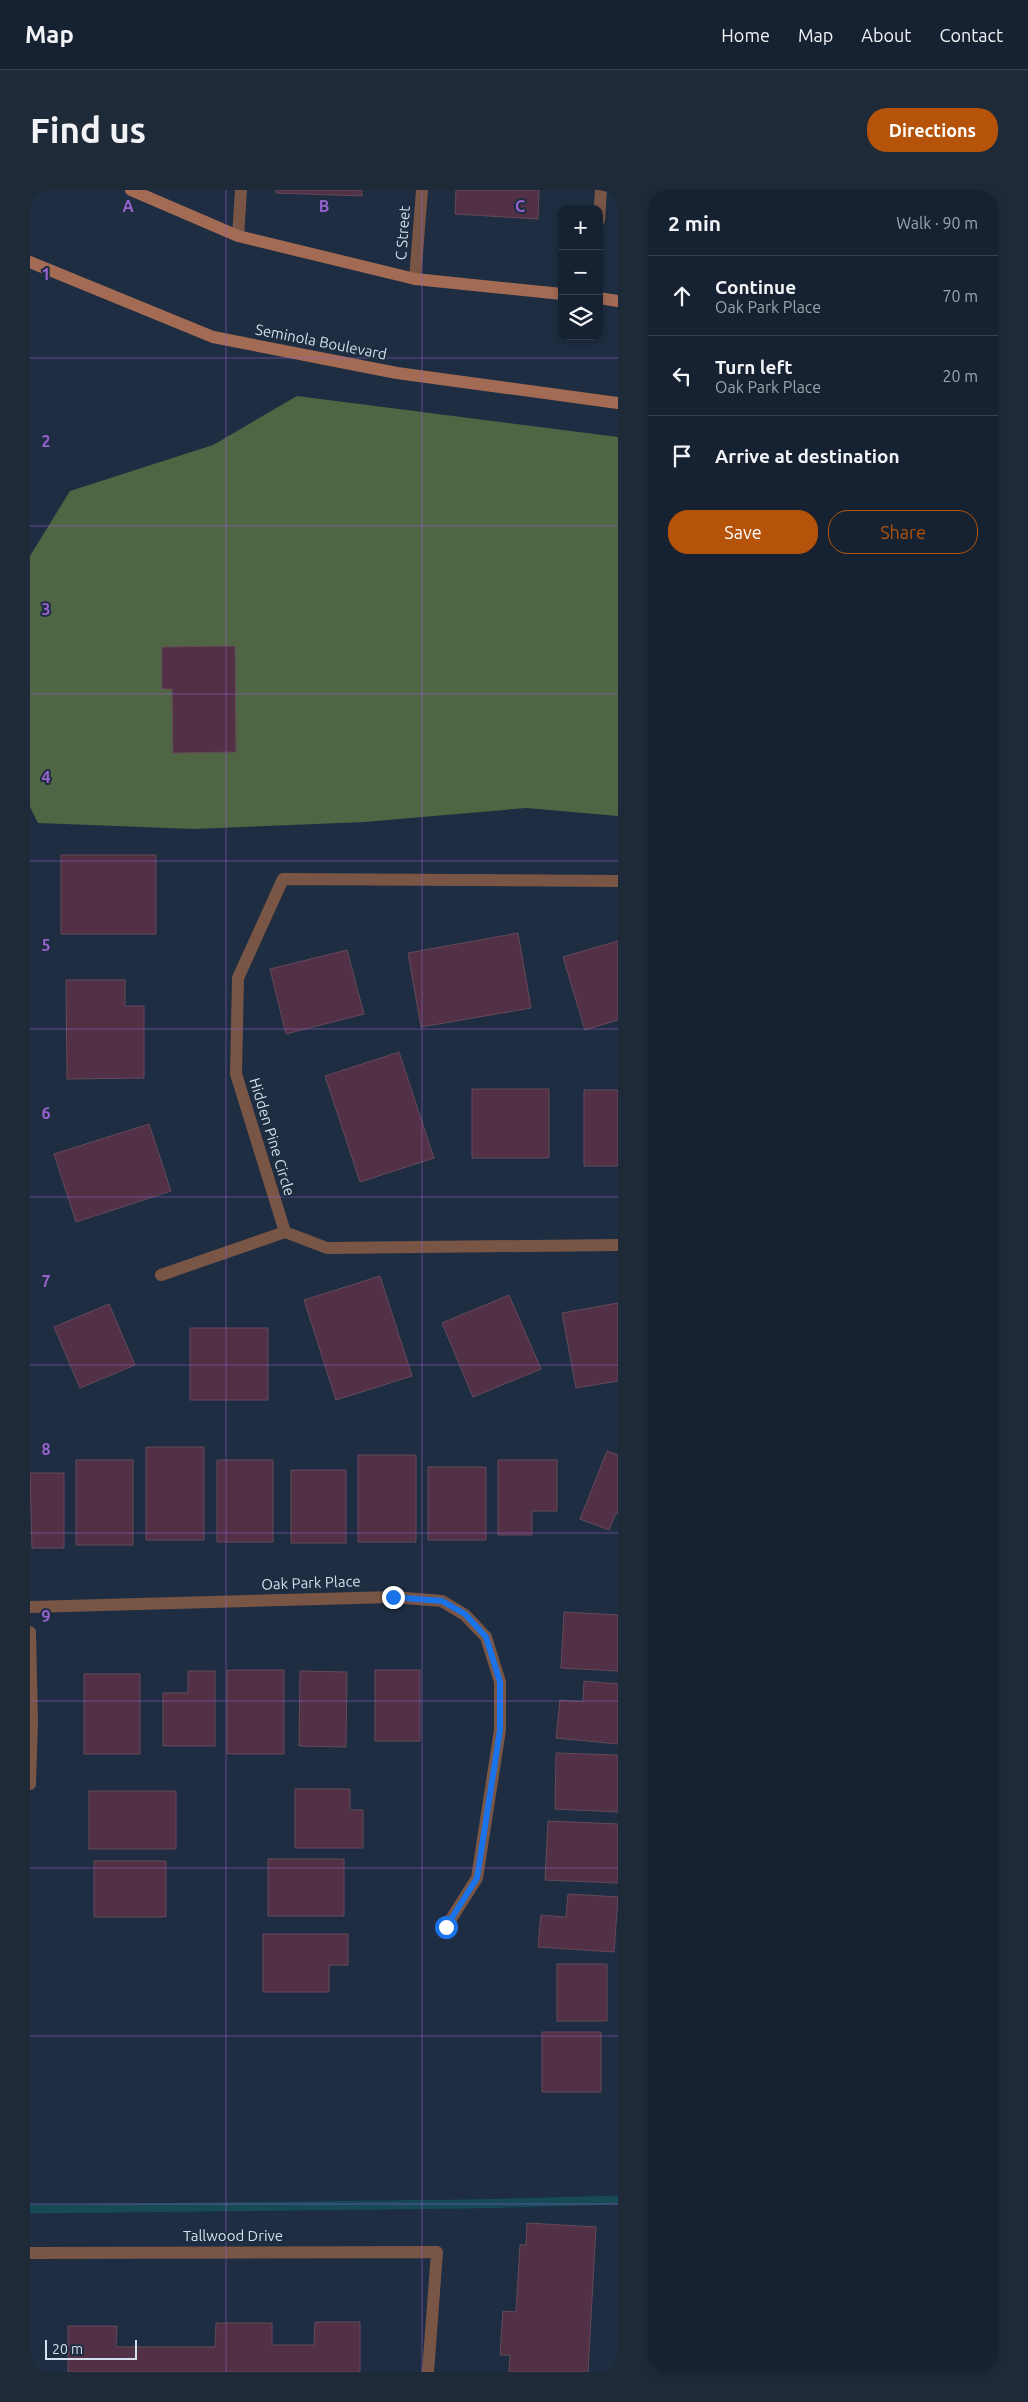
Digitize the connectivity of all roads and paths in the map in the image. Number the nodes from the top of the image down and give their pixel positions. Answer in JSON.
{"nodes":[{"id":1,"x":131,"y":190,"type":"edge"},
{"id":2,"x":241,"y":190,"type":"edge"},
{"id":3,"x":422,"y":190,"type":"edge"},
{"id":4,"x":601,"y":190,"type":"edge"},
{"id":5,"x":600,"y":205,"type":"edge"},
{"id":6,"x":238,"y":236,"type":"junction"},
{"id":7,"x":30,"y":262,"type":"edge"},
{"id":8,"x":415,"y":279,"type":"junction"},
{"id":9,"x":558,"y":294,"type":"edge"},
{"id":10,"x":603,"y":299,"type":"edge"},
{"id":11,"x":618,"y":301,"type":"edge"},
{"id":12,"x":618,"y":403,"type":"edge"},
{"id":13,"x":618,"y":882,"type":"edge"},
{"id":14,"x":285,"y":1232,"type":"junction"},
{"id":15,"x":618,"y":1245,"type":"edge"},
{"id":16,"x":161,"y":1275,"type":"dead end"},
{"id":17,"x":30,"y":1607,"type":"edge"},
{"id":18,"x":30,"y":1632,"type":"edge"},
{"id":19,"x":30,"y":1784,"type":"edge"},
{"id":20,"x":446,"y":1927,"type":"dead end"},
{"id":21,"x":30,"y":2253,"type":"edge"},
{"id":22,"x":428,"y":2372,"type":"edge"}],
"edges":[{"from":1,"to":6,"type":"main road"},
{"from":2,"to":6,"type":"street"},
{"from":3,"to":8,"type":"street","name":"C Street"},
{"from":4,"to":5,"type":"street"},
{"from":6,"to":8,"type":"main road"},
{"from":7,"to":12,"type":"main road","name":"Seminola Boulevard"},
{"from":8,"to":9,"type":"main road"},
{"from":10,"to":11,"type":"main road"},
{"from":13,"to":14,"type":"street","name":"Hidden Pine Circle"},
{"from":14,"to":15,"type":"street"},
{"from":14,"to":16,"type":"street"},
{"from":17,"to":20,"type":"street","name":"Oak Park Place"},
{"from":18,"to":19,"type":"street"},
{"from":21,"to":22,"type":"street","name":"Tallwood Drive"}]}
